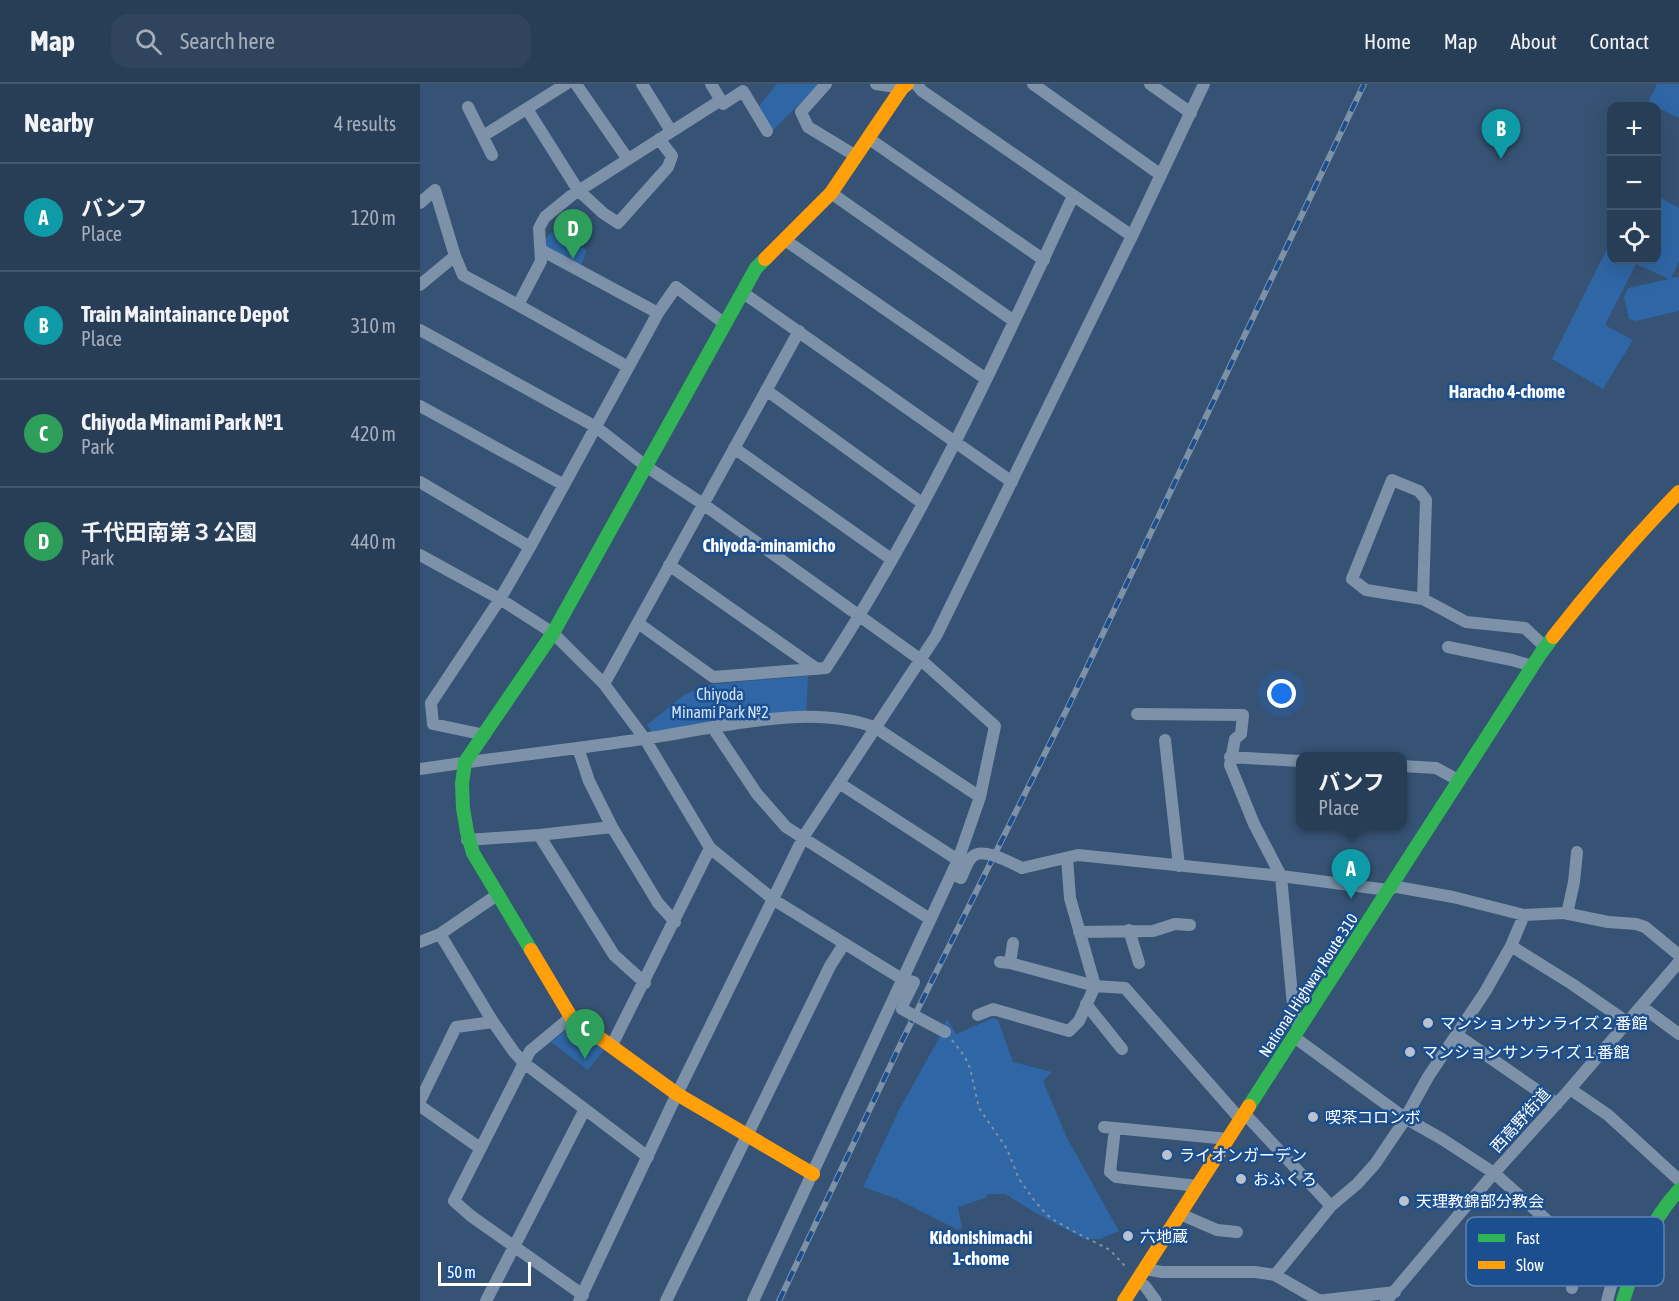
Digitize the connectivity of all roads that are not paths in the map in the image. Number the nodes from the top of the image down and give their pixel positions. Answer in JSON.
{"nodes":[{"id":1,"x":566,"y":84,"type":"edge"},
{"id":2,"x":576,"y":84,"type":"edge"},
{"id":3,"x":642,"y":84,"type":"edge"},
{"id":4,"x":711,"y":84,"type":"edge"},
{"id":5,"x":826,"y":84,"type":"edge"},
{"id":6,"x":876,"y":84,"type":"edge"},
{"id":7,"x":916,"y":84,"type":"edge"},
{"id":8,"x":1033,"y":84,"type":"edge"},
{"id":9,"x":1150,"y":84,"type":"edge"},
{"id":10,"x":1204,"y":84,"type":"edge"},
{"id":11,"x":904,"y":86,"type":"edge"},
{"id":12,"x":721,"y":100,"type":"junction"},
{"id":13,"x":468,"y":107,"type":"dead end"},
{"id":14,"x":527,"y":109,"type":"junction"},
{"id":15,"x":1191,"y":113,"type":"junction"},
{"id":16,"x":671,"y":131,"type":"junction"},
{"id":17,"x":767,"y":131,"type":"dead end"},
{"id":18,"x":483,"y":136,"type":"junction"},
{"id":19,"x":868,"y":138,"type":"junction"},
{"id":20,"x":659,"y":139,"type":"junction"},
{"id":21,"x":492,"y":155,"type":"dead end"},
{"id":22,"x":856,"y":156,"type":"junction"},
{"id":23,"x":627,"y":158,"type":"junction"},
{"id":24,"x":1161,"y":176,"type":"junction"},
{"id":25,"x":578,"y":190,"type":"junction"},
{"id":26,"x":831,"y":193,"type":"junction"},
{"id":27,"x":1073,"y":196,"type":"junction"},
{"id":28,"x":420,"y":203,"type":"edge"},
{"id":29,"x":1132,"y":236,"type":"junction"},
{"id":30,"x":785,"y":240,"type":"junction"},
{"id":31,"x":541,"y":250,"type":"junction"},
{"id":32,"x":455,"y":256,"type":"junction"},
{"id":33,"x":1044,"y":260,"type":"junction"},
{"id":34,"x":420,"y":285,"type":"edge"},
{"id":35,"x":742,"y":292,"type":"junction"},
{"id":36,"x":518,"y":305,"type":"junction"},
{"id":37,"x":658,"y":313,"type":"junction"},
{"id":38,"x":1014,"y":321,"type":"junction"},
{"id":39,"x":725,"y":324,"type":"junction"},
{"id":40,"x":420,"y":330,"type":"edge"},
{"id":41,"x":800,"y":331,"type":"junction"},
{"id":42,"x":628,"y":367,"type":"junction"},
{"id":43,"x":986,"y":379,"type":"junction"},
{"id":44,"x":766,"y":390,"type":"junction"},
{"id":45,"x":420,"y":406,"type":"edge"},
{"id":46,"x":596,"y":427,"type":"junction"},
{"id":47,"x":955,"y":442,"type":"junction"},
{"id":48,"x":734,"y":448,"type":"junction"},
{"id":49,"x":647,"y":467,"type":"junction"},
{"id":50,"x":420,"y":482,"type":"edge"},
{"id":51,"x":1012,"y":482,"type":"junction"},
{"id":52,"x":564,"y":485,"type":"junction"},
{"id":53,"x":1678,"y":495,"type":"edge"},
{"id":54,"x":922,"y":503,"type":"junction"},
{"id":55,"x":703,"y":504,"type":"junction"},
{"id":56,"x":530,"y":548,"type":"junction"},
{"id":57,"x":420,"y":555,"type":"edge"},
{"id":58,"x":891,"y":559,"type":"junction"},
{"id":59,"x":669,"y":565,"type":"junction"},
{"id":60,"x":500,"y":599,"type":"junction"},
{"id":61,"x":1423,"y":599,"type":"junction"},
{"id":62,"x":860,"y":617,"type":"junction"},
{"id":63,"x":638,"y":623,"type":"junction"},
{"id":64,"x":553,"y":633,"type":"junction"},
{"id":65,"x":1448,"y":646,"type":"dead end"},
{"id":66,"x":1545,"y":647,"type":"junction"},
{"id":67,"x":921,"y":660,"type":"junction"},
{"id":68,"x":1532,"y":666,"type":"junction"},
{"id":69,"x":817,"y":669,"type":"junction"},
{"id":70,"x":604,"y":684,"type":"junction"},
{"id":71,"x":1137,"y":714,"type":"dead end"},
{"id":72,"x":713,"y":728,"type":"junction"},
{"id":73,"x":876,"y":728,"type":"junction"},
{"id":74,"x":485,"y":735,"type":"junction"},
{"id":75,"x":645,"y":739,"type":"junction"},
{"id":76,"x":1165,"y":740,"type":"dead end"},
{"id":77,"x":578,"y":748,"type":"junction"},
{"id":78,"x":1230,"y":757,"type":"junction"},
{"id":79,"x":1296,"y":761,"type":"edge"},
{"id":80,"x":465,"y":762,"type":"junction"},
{"id":81,"x":1407,"y":766,"type":"edge"},
{"id":82,"x":420,"y":769,"type":"edge"},
{"id":83,"x":1458,"y":780,"type":"junction"},
{"id":84,"x":839,"y":783,"type":"junction"},
{"id":85,"x":980,"y":797,"type":"junction"},
{"id":86,"x":612,"y":827,"type":"junction"},
{"id":87,"x":539,"y":835,"type":"junction"},
{"id":88,"x":803,"y":838,"type":"junction"},
{"id":89,"x":467,"y":840,"type":"junction"},
{"id":90,"x":710,"y":848,"type":"junction"},
{"id":91,"x":1577,"y":852,"type":"dead end"},
{"id":92,"x":1066,"y":858,"type":"junction"},
{"id":93,"x":958,"y":860,"type":"junction"},
{"id":94,"x":1179,"y":866,"type":"junction"},
{"id":95,"x":952,"y":874,"type":"junction"},
{"id":96,"x":1281,"y":876,"type":"junction"},
{"id":97,"x":1389,"y":889,"type":"junction"},
{"id":98,"x":497,"y":895,"type":"junction"},
{"id":99,"x":774,"y":900,"type":"junction"},
{"id":100,"x":1567,"y":914,"type":"junction"},
{"id":101,"x":1524,"y":915,"type":"junction"},
{"id":102,"x":930,"y":919,"type":"junction"},
{"id":103,"x":675,"y":922,"type":"junction"},
{"id":104,"x":1190,"y":926,"type":"dead end"},
{"id":105,"x":1129,"y":930,"type":"junction"},
{"id":106,"x":1079,"y":932,"type":"junction"},
{"id":107,"x":440,"y":933,"type":"junction"},
{"id":108,"x":420,"y":942,"type":"edge"},
{"id":109,"x":1014,"y":943,"type":"dead end"},
{"id":110,"x":844,"y":944,"type":"junction"},
{"id":111,"x":1511,"y":946,"type":"junction"},
{"id":112,"x":1679,"y":955,"type":"edge"},
{"id":113,"x":1679,"y":962,"type":"edge"},
{"id":114,"x":1139,"y":963,"type":"dead end"},
{"id":115,"x":902,"y":979,"type":"junction"},
{"id":116,"x":645,"y":983,"type":"junction"},
{"id":117,"x":1095,"y":986,"type":"junction"},
{"id":118,"x":1086,"y":1004,"type":"junction"},
{"id":119,"x":1641,"y":1006,"type":"junction"},
{"id":120,"x":978,"y":1015,"type":"dead end"},
{"id":121,"x":571,"y":1017,"type":"junction"},
{"id":122,"x":493,"y":1022,"type":"junction"},
{"id":123,"x":1627,"y":1022,"type":"junction"},
{"id":124,"x":945,"y":1032,"type":"road end"},
{"id":125,"x":1297,"y":1033,"type":"junction"},
{"id":126,"x":1679,"y":1034,"type":"edge"},
{"id":127,"x":1457,"y":1035,"type":"junction"},
{"id":128,"x":612,"y":1046,"type":"junction"},
{"id":129,"x":1122,"y":1049,"type":"dead end"},
{"id":130,"x":524,"y":1063,"type":"junction"},
{"id":131,"x":1570,"y":1089,"type":"junction"},
{"id":132,"x":677,"y":1094,"type":"junction"},
{"id":133,"x":420,"y":1101,"type":"edge"},
{"id":134,"x":1557,"y":1104,"type":"junction"},
{"id":135,"x":420,"y":1106,"type":"edge"},
{"id":136,"x":585,"y":1109,"type":"junction"},
{"id":137,"x":1243,"y":1117,"type":"junction"},
{"id":138,"x":1405,"y":1118,"type":"junction"},
{"id":139,"x":1104,"y":1127,"type":"dead end"},
{"id":140,"x":746,"y":1135,"type":"junction"},
{"id":141,"x":1114,"y":1137,"type":"dead end"},
{"id":142,"x":1228,"y":1139,"type":"junction"},
{"id":143,"x":480,"y":1148,"type":"junction"},
{"id":144,"x":648,"y":1157,"type":"junction"},
{"id":145,"x":1494,"y":1173,"type":"junction"},
{"id":146,"x":813,"y":1174,"type":"junction"},
{"id":147,"x":1679,"y":1180,"type":"edge"},
{"id":148,"x":1198,"y":1186,"type":"junction"},
{"id":149,"x":1679,"y":1190,"type":"edge"},
{"id":150,"x":1331,"y":1206,"type":"junction"},
{"id":151,"x":1180,"y":1214,"type":"junction"},
{"id":152,"x":1543,"y":1217,"type":"edge"},
{"id":153,"x":1659,"y":1217,"type":"edge"},
{"id":154,"x":1237,"y":1232,"type":"dead end"},
{"id":155,"x":515,"y":1247,"type":"junction"},
{"id":156,"x":1141,"y":1275,"type":"junction"},
{"id":157,"x":1275,"y":1275,"type":"junction"},
{"id":158,"x":1611,"y":1286,"type":"edge"},
{"id":159,"x":1628,"y":1286,"type":"edge"},
{"id":160,"x":1390,"y":1296,"type":"edge"},
{"id":161,"x":581,"y":1298,"type":"edge"},
{"id":162,"x":486,"y":1301,"type":"edge"},
{"id":163,"x":666,"y":1301,"type":"edge"},
{"id":164,"x":753,"y":1301,"type":"edge"},
{"id":165,"x":1124,"y":1301,"type":"edge"},
{"id":166,"x":1156,"y":1301,"type":"edge"},
{"id":167,"x":1319,"y":1301,"type":"edge"},
{"id":168,"x":1607,"y":1301,"type":"edge"},
{"id":169,"x":1623,"y":1301,"type":"edge"}],
"edges":[{"from":1,"to":14,"type":"street"},
{"from":2,"to":23,"type":"street"},
{"from":3,"to":16,"type":"street"},
{"from":4,"to":12,"type":"street"},
{"from":5,"to":22,"type":"street"},
{"from":6,"to":11,"type":"street"},
{"from":7,"to":27,"type":"street"},
{"from":8,"to":24,"type":"street"},
{"from":9,"to":15,"type":"street"},
{"from":10,"to":15,"type":"street"},
{"from":11,"to":19,"type":"main road"},
{"from":12,"to":16,"type":"street"},
{"from":12,"to":17,"type":"street"},
{"from":13,"to":18,"type":"street"},
{"from":14,"to":18,"type":"street"},
{"from":14,"to":25,"type":"street"},
{"from":15,"to":24,"type":"street"},
{"from":16,"to":20,"type":"street"},
{"from":18,"to":21,"type":"street"},
{"from":19,"to":22,"type":"main road"},
{"from":19,"to":33,"type":"street"},
{"from":20,"to":23,"type":"street"},
{"from":20,"to":25,"type":"street"},
{"from":22,"to":26,"type":"main road"},
{"from":23,"to":25,"type":"street"},
{"from":24,"to":29,"type":"street"},
{"from":25,"to":31,"type":"street"},
{"from":26,"to":30,"type":"main road"},
{"from":26,"to":38,"type":"street"},
{"from":27,"to":29,"type":"street"},
{"from":27,"to":33,"type":"street"},
{"from":28,"to":32,"type":"street"},
{"from":29,"to":51,"type":"street"},
{"from":30,"to":35,"type":"main road"},
{"from":30,"to":43,"type":"street"},
{"from":31,"to":36,"type":"street"},
{"from":31,"to":37,"type":"street"},
{"from":32,"to":34,"type":"street"},
{"from":32,"to":36,"type":"street"},
{"from":33,"to":38,"type":"street"},
{"from":35,"to":39,"type":"main road"},
{"from":35,"to":41,"type":"street"},
{"from":36,"to":42,"type":"street"},
{"from":37,"to":39,"type":"street"},
{"from":37,"to":42,"type":"street"},
{"from":38,"to":43,"type":"street"},
{"from":39,"to":49,"type":"main road"},
{"from":40,"to":46,"type":"street"},
{"from":41,"to":44,"type":"street"},
{"from":41,"to":47,"type":"street"},
{"from":42,"to":46,"type":"street"},
{"from":43,"to":47,"type":"street"},
{"from":44,"to":48,"type":"street"},
{"from":44,"to":54,"type":"street"},
{"from":45,"to":52,"type":"street"},
{"from":46,"to":49,"type":"street"},
{"from":46,"to":52,"type":"street"},
{"from":47,"to":51,"type":"street"},
{"from":47,"to":54,"type":"street"},
{"from":48,"to":55,"type":"street"},
{"from":48,"to":58,"type":"street"},
{"from":49,"to":55,"type":"street"},
{"from":49,"to":64,"type":"main road"},
{"from":50,"to":56,"type":"street"},
{"from":51,"to":67,"type":"street"},
{"from":52,"to":56,"type":"street"},
{"from":53,"to":66,"type":"main road","name":"National Highway Route 310"},
{"from":54,"to":58,"type":"street"},
{"from":55,"to":59,"type":"street"},
{"from":55,"to":62,"type":"street"},
{"from":56,"to":60,"type":"street"},
{"from":57,"to":60,"type":"street"},
{"from":58,"to":62,"type":"street"},
{"from":59,"to":63,"type":"street"},
{"from":59,"to":69,"type":"street"},
{"from":60,"to":64,"type":"street"},
{"from":60,"to":74,"type":"street"},
{"from":61,"to":61,"type":"street"},
{"from":61,"to":66,"type":"street"},
{"from":62,"to":67,"type":"street"},
{"from":62,"to":69,"type":"street"},
{"from":63,"to":69,"type":"street"},
{"from":63,"to":70,"type":"street"},
{"from":64,"to":70,"type":"street"},
{"from":64,"to":74,"type":"main road"},
{"from":65,"to":68,"type":"street"},
{"from":66,"to":68,"type":"main road","name":"National Highway Route 310"},
{"from":67,"to":73,"type":"street"},
{"from":67,"to":85,"type":"street"},
{"from":68,"to":83,"type":"main road","name":"National Highway Route 310"},
{"from":70,"to":75,"type":"street"},
{"from":71,"to":78,"type":"street"},
{"from":72,"to":73,"type":"street"},
{"from":72,"to":75,"type":"street"},
{"from":72,"to":88,"type":"street"},
{"from":73,"to":84,"type":"street"},
{"from":73,"to":85,"type":"street"},
{"from":74,"to":80,"type":"main road"},
{"from":75,"to":77,"type":"street"},
{"from":75,"to":90,"type":"street"},
{"from":76,"to":94,"type":"street"},
{"from":77,"to":80,"type":"street"},
{"from":77,"to":86,"type":"street"},
{"from":78,"to":79,"type":"street"},
{"from":78,"to":96,"type":"street"},
{"from":80,"to":82,"type":"street"},
{"from":80,"to":89,"type":"main road"},
{"from":81,"to":83,"type":"street"},
{"from":83,"to":97,"type":"main road","name":"National Highway Route 310"},
{"from":84,"to":88,"type":"street"},
{"from":84,"to":93,"type":"street"},
{"from":85,"to":93,"type":"street"},
{"from":86,"to":87,"type":"street"},
{"from":86,"to":103,"type":"street"},
{"from":87,"to":89,"type":"street"},
{"from":87,"to":116,"type":"street"},
{"from":88,"to":99,"type":"street"},
{"from":88,"to":102,"type":"street"},
{"from":89,"to":98,"type":"main road"},
{"from":90,"to":99,"type":"street"},
{"from":90,"to":103,"type":"street"},
{"from":91,"to":100,"type":"street"},
{"from":92,"to":94,"type":"street"},
{"from":92,"to":95,"type":"street","bridge":true},
{"from":92,"to":106,"type":"street"},
{"from":93,"to":95,"type":"street"},
{"from":94,"to":96,"type":"street"},
{"from":95,"to":102,"type":"street"},
{"from":96,"to":97,"type":"street"},
{"from":96,"to":125,"type":"street"},
{"from":97,"to":101,"type":"street"},
{"from":97,"to":125,"type":"main road","name":"National Highway Route 310"},
{"from":98,"to":107,"type":"street"},
{"from":98,"to":121,"type":"main road"},
{"from":99,"to":110,"type":"street"},
{"from":99,"to":132,"type":"street"},
{"from":100,"to":101,"type":"street"},
{"from":100,"to":112,"type":"street"},
{"from":101,"to":111,"type":"street"},
{"from":102,"to":115,"type":"street"},
{"from":103,"to":116,"type":"street"},
{"from":104,"to":105,"type":"street"},
{"from":105,"to":106,"type":"street"},
{"from":105,"to":114,"type":"street"},
{"from":106,"to":117,"type":"street"},
{"from":107,"to":108,"type":"street"},
{"from":107,"to":122,"type":"street"},
{"from":109,"to":117,"type":"street"},
{"from":110,"to":115,"type":"street"},
{"from":110,"to":140,"type":"street"},
{"from":111,"to":123,"type":"street"},
{"from":111,"to":127,"type":"street"},
{"from":113,"to":119,"type":"street","name":"西高野街道"},
{"from":115,"to":124,"type":"street","bridge":true},
{"from":115,"to":146,"type":"street"},
{"from":116,"to":128,"type":"street"},
{"from":117,"to":118,"type":"street"},
{"from":117,"to":137,"type":"street"},
{"from":118,"to":120,"type":"street"},
{"from":118,"to":129,"type":"street"},
{"from":119,"to":123,"type":"street","name":"西高野街道"},
{"from":119,"to":126,"type":"street"},
{"from":121,"to":128,"type":"main road"},
{"from":121,"to":130,"type":"street"},
{"from":122,"to":130,"type":"street"},
{"from":122,"to":133,"type":"street"},
{"from":123,"to":131,"type":"street","name":"西高野街道"},
{"from":125,"to":137,"type":"main road","name":"National Highway Route 310"},
{"from":125,"to":138,"type":"street"},
{"from":127,"to":134,"type":"street"},
{"from":127,"to":138,"type":"street"},
{"from":128,"to":132,"type":"main road"},
{"from":130,"to":136,"type":"street"},
{"from":130,"to":143,"type":"street"},
{"from":131,"to":134,"type":"street","name":"西高野街道"},
{"from":131,"to":147,"type":"street"},
{"from":132,"to":140,"type":"main road"},
{"from":132,"to":144,"type":"street"},
{"from":134,"to":145,"type":"street","name":"西高野街道"},
{"from":135,"to":143,"type":"street"},
{"from":136,"to":144,"type":"street"},
{"from":136,"to":155,"type":"street"},
{"from":137,"to":142,"type":"main road","name":"National Highway Route 310"},
{"from":137,"to":150,"type":"street"},
{"from":138,"to":145,"type":"street"},
{"from":138,"to":150,"type":"street"},
{"from":139,"to":142,"type":"street"},
{"from":140,"to":146,"type":"main road"},
{"from":140,"to":163,"type":"street"},
{"from":141,"to":148,"type":"street"},
{"from":142,"to":148,"type":"main road","name":"National Highway Route 310"},
{"from":143,"to":155,"type":"street"},
{"from":144,"to":161,"type":"street"},
{"from":145,"to":152,"type":"street"},
{"from":145,"to":160,"type":"street","name":"西高野街道"},
{"from":146,"to":164,"type":"street"},
{"from":148,"to":151,"type":"main road","name":"National Highway Route 310"},
{"from":149,"to":153,"type":"main road"},
{"from":150,"to":157,"type":"street"},
{"from":151,"to":154,"type":"street"},
{"from":151,"to":156,"type":"main road","name":"National Highway Route 310"},
{"from":155,"to":161,"type":"street"},
{"from":155,"to":162,"type":"street"},
{"from":156,"to":157,"type":"street"},
{"from":156,"to":165,"type":"main road","name":"National Highway Route 310"},
{"from":156,"to":166,"type":"street"},
{"from":157,"to":167,"type":"street"},
{"from":158,"to":168,"type":"street"},
{"from":159,"to":169,"type":"main road"},
{"from":160,"to":167,"type":"street"}]}
